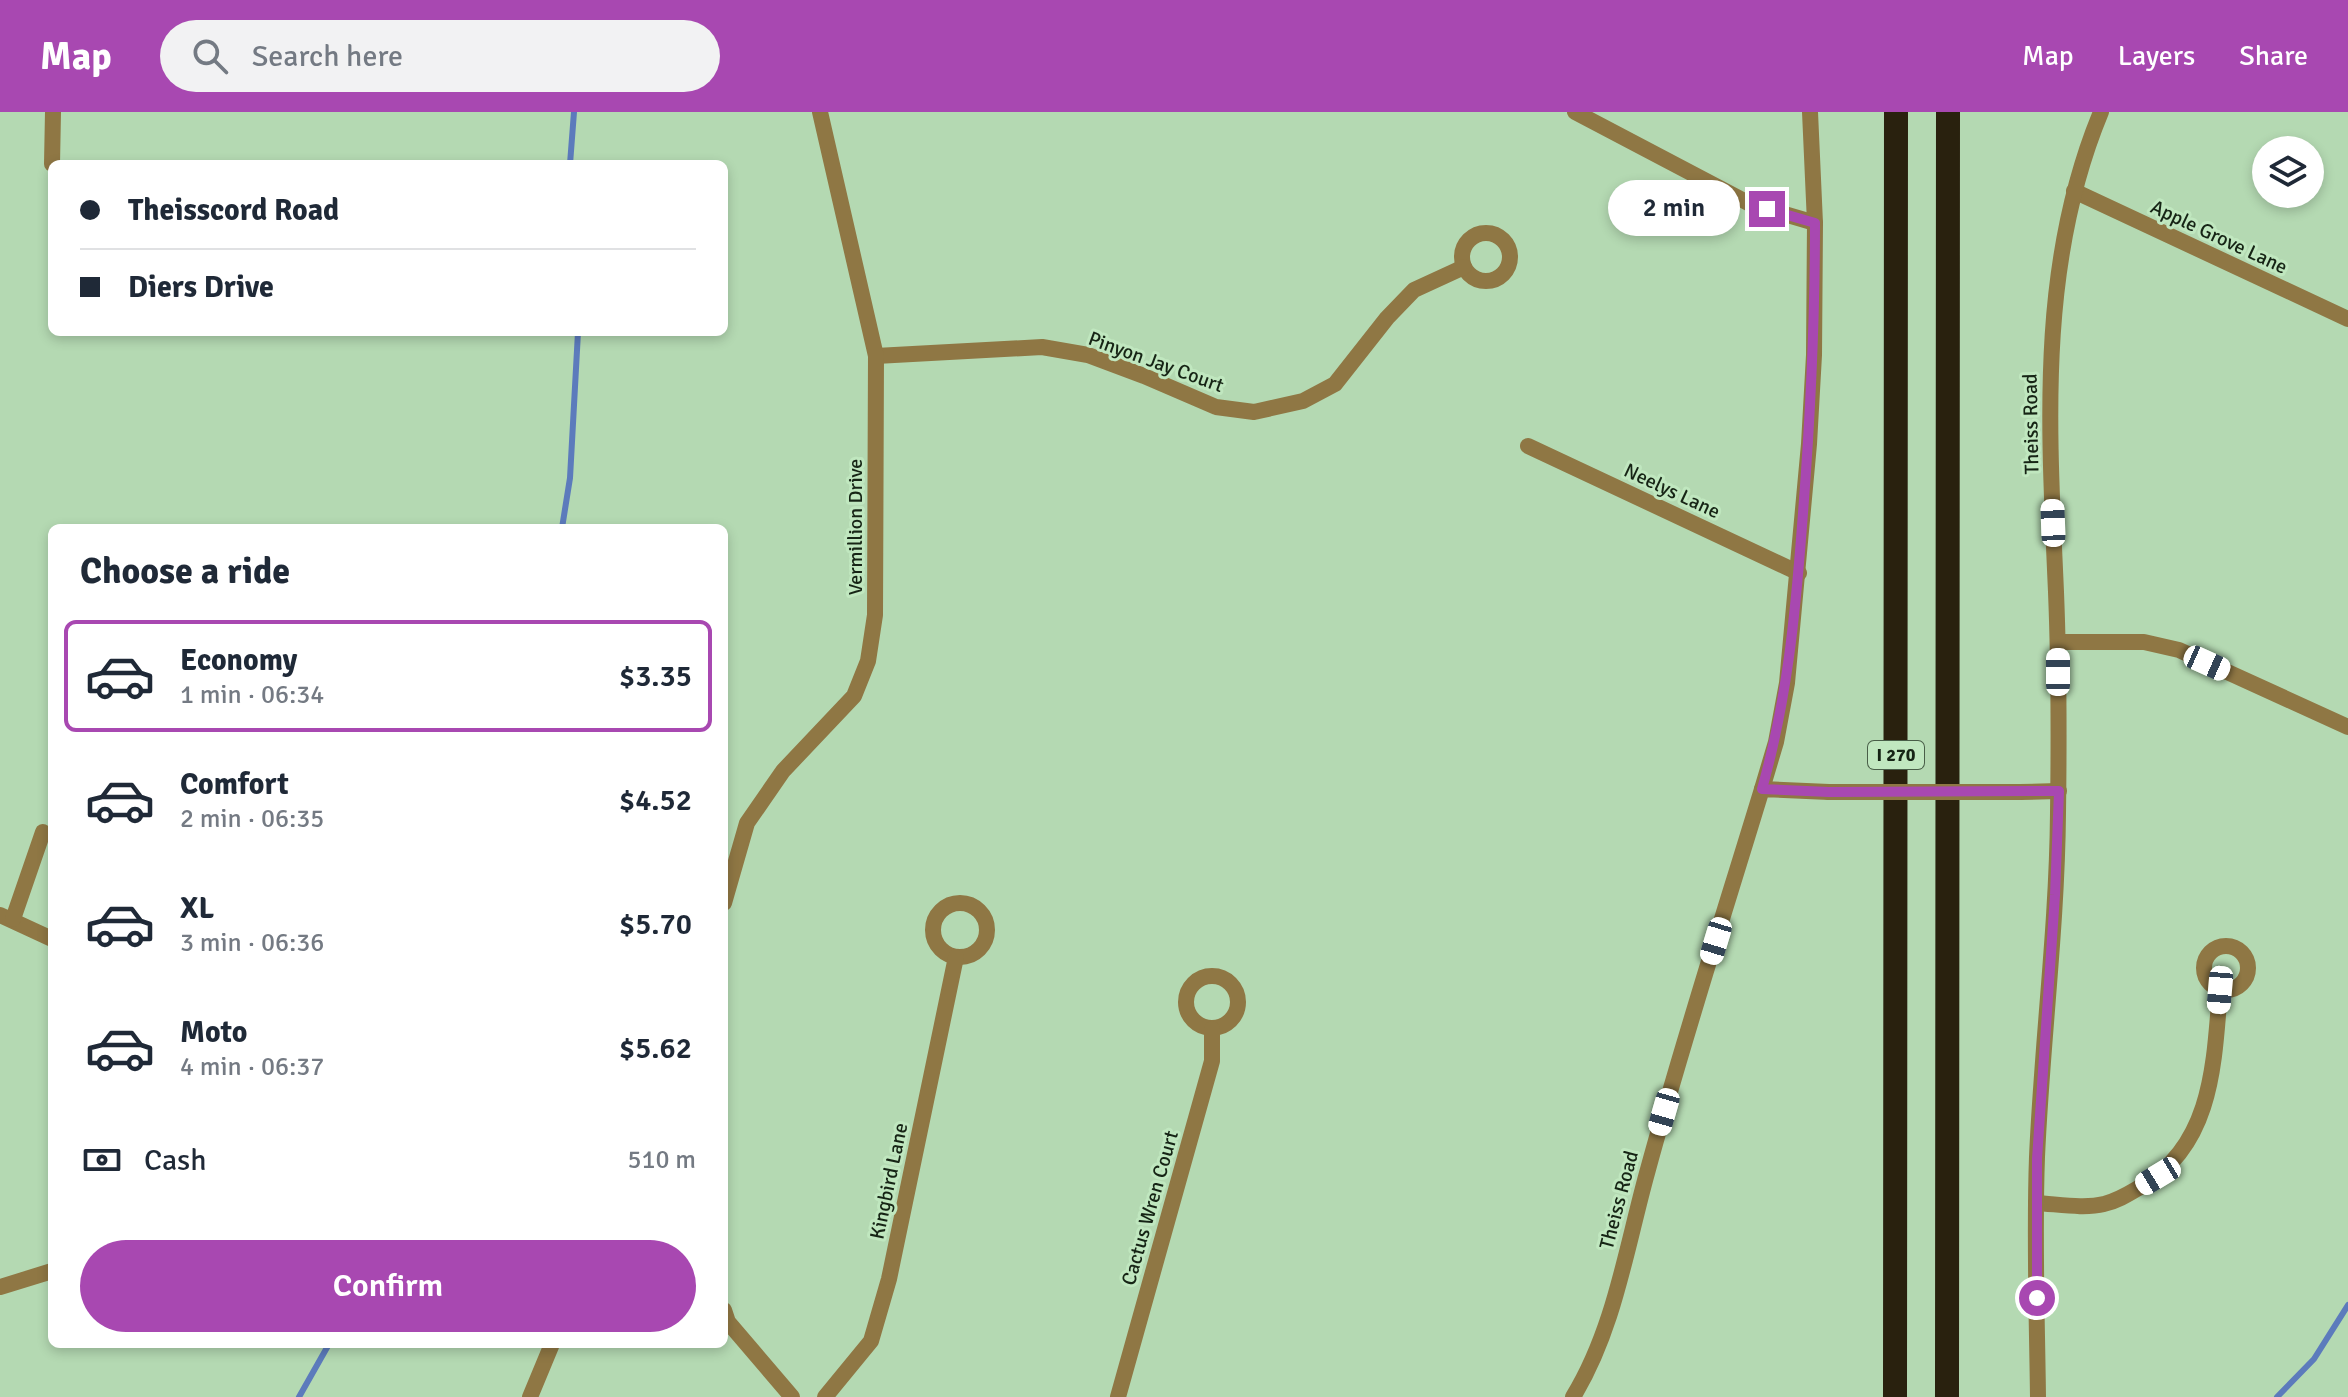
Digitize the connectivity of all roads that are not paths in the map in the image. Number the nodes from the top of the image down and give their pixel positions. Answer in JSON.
{"nodes":[{"id":1,"x":53,"y":112,"type":"edge"},
{"id":2,"x":820,"y":112,"type":"edge"},
{"id":3,"x":1575,"y":112,"type":"edge"},
{"id":4,"x":1810,"y":112,"type":"edge"},
{"id":5,"x":1896,"y":112,"type":"edge"},
{"id":6,"x":1948,"y":112,"type":"edge"},
{"id":7,"x":2101,"y":112,"type":"edge"},
{"id":8,"x":52,"y":160,"type":"edge"},
{"id":9,"x":2074,"y":191,"type":"junction"},
{"id":10,"x":1815,"y":223,"type":"junction"},
{"id":11,"x":1464,"y":267,"type":"dead end"},
{"id":12,"x":2348,"y":319,"type":"edge"},
{"id":13,"x":876,"y":356,"type":"junction"},
{"id":14,"x":1528,"y":446,"type":"dead end"},
{"id":15,"x":1799,"y":573,"type":"junction"},
{"id":16,"x":2058,"y":642,"type":"junction"},
{"id":17,"x":2348,"y":727,"type":"edge"},
{"id":18,"x":1762,"y":789,"type":"junction"},
{"id":19,"x":2059,"y":791,"type":"junction"},
{"id":20,"x":43,"y":832,"type":"dead end"},
{"id":21,"x":728,"y":889,"type":"edge"},
{"id":22,"x":7,"y":917,"type":"edge"},
{"id":23,"x":48,"y":937,"type":"edge"},
{"id":24,"x":956,"y":957,"type":"dead end"},
{"id":25,"x":2220,"y":990,"type":"dead end"},
{"id":26,"x":1212,"y":1029,"type":"dead end"},
{"id":27,"x":2036,"y":1203,"type":"junction"},
{"id":28,"x":48,"y":1272,"type":"edge"},
{"id":29,"x":0,"y":1287,"type":"edge"},
{"id":30,"x":728,"y":1322,"type":"edge"},
{"id":31,"x":550,"y":1348,"type":"edge"},
{"id":32,"x":530,"y":1397,"type":"edge"},
{"id":33,"x":792,"y":1397,"type":"edge"},
{"id":34,"x":825,"y":1397,"type":"edge"},
{"id":35,"x":1118,"y":1397,"type":"edge"},
{"id":36,"x":1573,"y":1397,"type":"edge"},
{"id":37,"x":1895,"y":1397,"type":"edge"},
{"id":38,"x":1947,"y":1397,"type":"edge"},
{"id":39,"x":2038,"y":1397,"type":"edge"}],
"edges":[{"from":1,"to":8,"type":"street"},
{"from":2,"to":13,"type":"street","name":"Vermillion Drive"},
{"from":3,"to":10,"type":"street"},
{"from":4,"to":10,"type":"street","name":"Theiss Road"},
{"from":5,"to":37,"type":"highway","number":"I 270"},
{"from":6,"to":38,"type":"highway","number":"I 270"},
{"from":7,"to":9,"type":"street","name":"Theiss Road"},
{"from":9,"to":12,"type":"street","name":"Apple Grove Lane"},
{"from":9,"to":16,"type":"street","name":"Theiss Road"},
{"from":10,"to":15,"type":"street","name":"Theiss Road"},
{"from":11,"to":13,"type":"street","name":"Pinyon Jay Court"},
{"from":13,"to":21,"type":"street","name":"Vermillion Drive"},
{"from":14,"to":15,"type":"street","name":"Neelys Lane"},
{"from":15,"to":18,"type":"street","name":"Theiss Road"},
{"from":16,"to":17,"type":"street"},
{"from":16,"to":19,"type":"street","name":"Theiss Road"},
{"from":18,"to":19,"type":"street","bridge":true},
{"from":18,"to":36,"type":"street","name":"Theiss Road"},
{"from":19,"to":27,"type":"street","name":"Theiss Road"},
{"from":20,"to":22,"type":"street"},
{"from":22,"to":23,"type":"street"},
{"from":24,"to":34,"type":"street","name":"Kingbird Lane"},
{"from":25,"to":27,"type":"street"},
{"from":26,"to":35,"type":"street","name":"Cactus Wren Court"},
{"from":27,"to":39,"type":"street","name":"Theiss Road"},
{"from":28,"to":29,"type":"street"},
{"from":30,"to":33,"type":"street"},
{"from":31,"to":32,"type":"street"}]}
